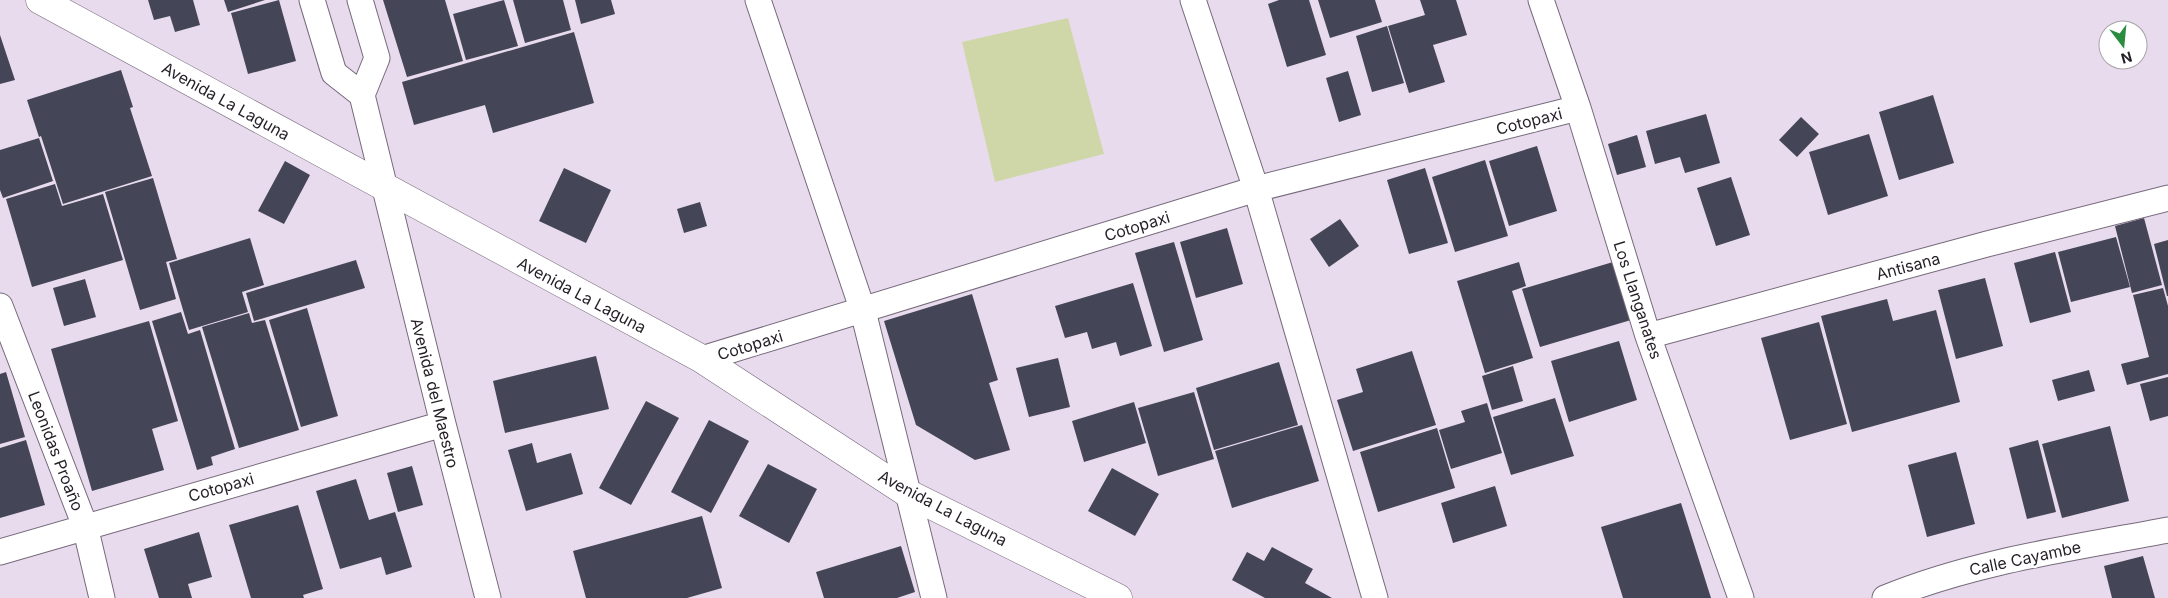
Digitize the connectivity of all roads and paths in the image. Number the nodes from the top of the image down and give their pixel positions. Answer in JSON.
{"nodes":[{"id":1,"x":40,"y":0,"type":"edge"},
{"id":2,"x":312,"y":0,"type":"edge"},
{"id":3,"x":360,"y":0,"type":"edge"},
{"id":4,"x":758,"y":0,"type":"edge"},
{"id":5,"x":1193,"y":0,"type":"edge"},
{"id":6,"x":1541,"y":0,"type":"edge"},
{"id":7,"x":362,"y":95,"type":"junction"},
{"id":8,"x":1578,"y":108,"type":"junction"},
{"id":9,"x":383,"y":187,"type":"junction"},
{"id":10,"x":1256,"y":189,"type":"junction"},
{"id":11,"x":2168,"y":198,"type":"edge"},
{"id":12,"x":0,"y":306,"type":"edge"},
{"id":13,"x":863,"y":311,"type":"junction"},
{"id":14,"x":1648,"y":336,"type":"junction"},
{"id":15,"x":702,"y":360,"type":"junction"},
{"id":16,"x":443,"y":424,"type":"junction"},
{"id":17,"x":909,"y":494,"type":"junction"},
{"id":18,"x":85,"y":526,"type":"junction"},
{"id":19,"x":2168,"y":530,"type":"edge"},
{"id":20,"x":0,"y":552,"type":"edge"},
{"id":21,"x":102,"y":598,"type":"edge"},
{"id":22,"x":488,"y":598,"type":"edge"},
{"id":23,"x":934,"y":598,"type":"edge"},
{"id":24,"x":1118,"y":598,"type":"edge"},
{"id":25,"x":1375,"y":598,"type":"edge"},
{"id":26,"x":1741,"y":598,"type":"edge"},
{"id":27,"x":1884,"y":598,"type":"edge"}],
"edges":[{"from":1,"to":9,"type":"street","name":"Avenida La Laguna"},
{"from":2,"to":7,"type":"street"},
{"from":3,"to":7,"type":"street"},
{"from":4,"to":13,"type":"street"},
{"from":5,"to":10,"type":"street"},
{"from":6,"to":8,"type":"street","name":"Los Llanganates"},
{"from":7,"to":9,"type":"street","name":"Avenida del Maestro"},
{"from":8,"to":10,"type":"street","name":"Cotopaxi"},
{"from":8,"to":14,"type":"street","name":"Los Llanganates"},
{"from":9,"to":15,"type":"street","name":"Avenida La Laguna"},
{"from":9,"to":16,"type":"street","name":"Avenida del Maestro"},
{"from":10,"to":13,"type":"street","name":"Cotopaxi"},
{"from":10,"to":25,"type":"street"},
{"from":11,"to":14,"type":"street","name":"Antisana"},
{"from":12,"to":18,"type":"street","name":"Leonidas Proaño"},
{"from":13,"to":15,"type":"street","name":"Cotopaxi"},
{"from":13,"to":17,"type":"street"},
{"from":14,"to":26,"type":"street","name":"Los Llanganates"},
{"from":15,"to":17,"type":"street","name":"Avenida La Laguna"},
{"from":16,"to":18,"type":"street","name":"Cotopaxi"},
{"from":16,"to":22,"type":"street","name":"Avenida del Maestro"},
{"from":17,"to":23,"type":"street"},
{"from":17,"to":24,"type":"street","name":"Avenida La Laguna"},
{"from":18,"to":20,"type":"street","name":"Cotopaxi"},
{"from":18,"to":21,"type":"street","name":"Leonidas Proaño"},
{"from":19,"to":27,"type":"street","name":"Calle Cayambe"}]}
